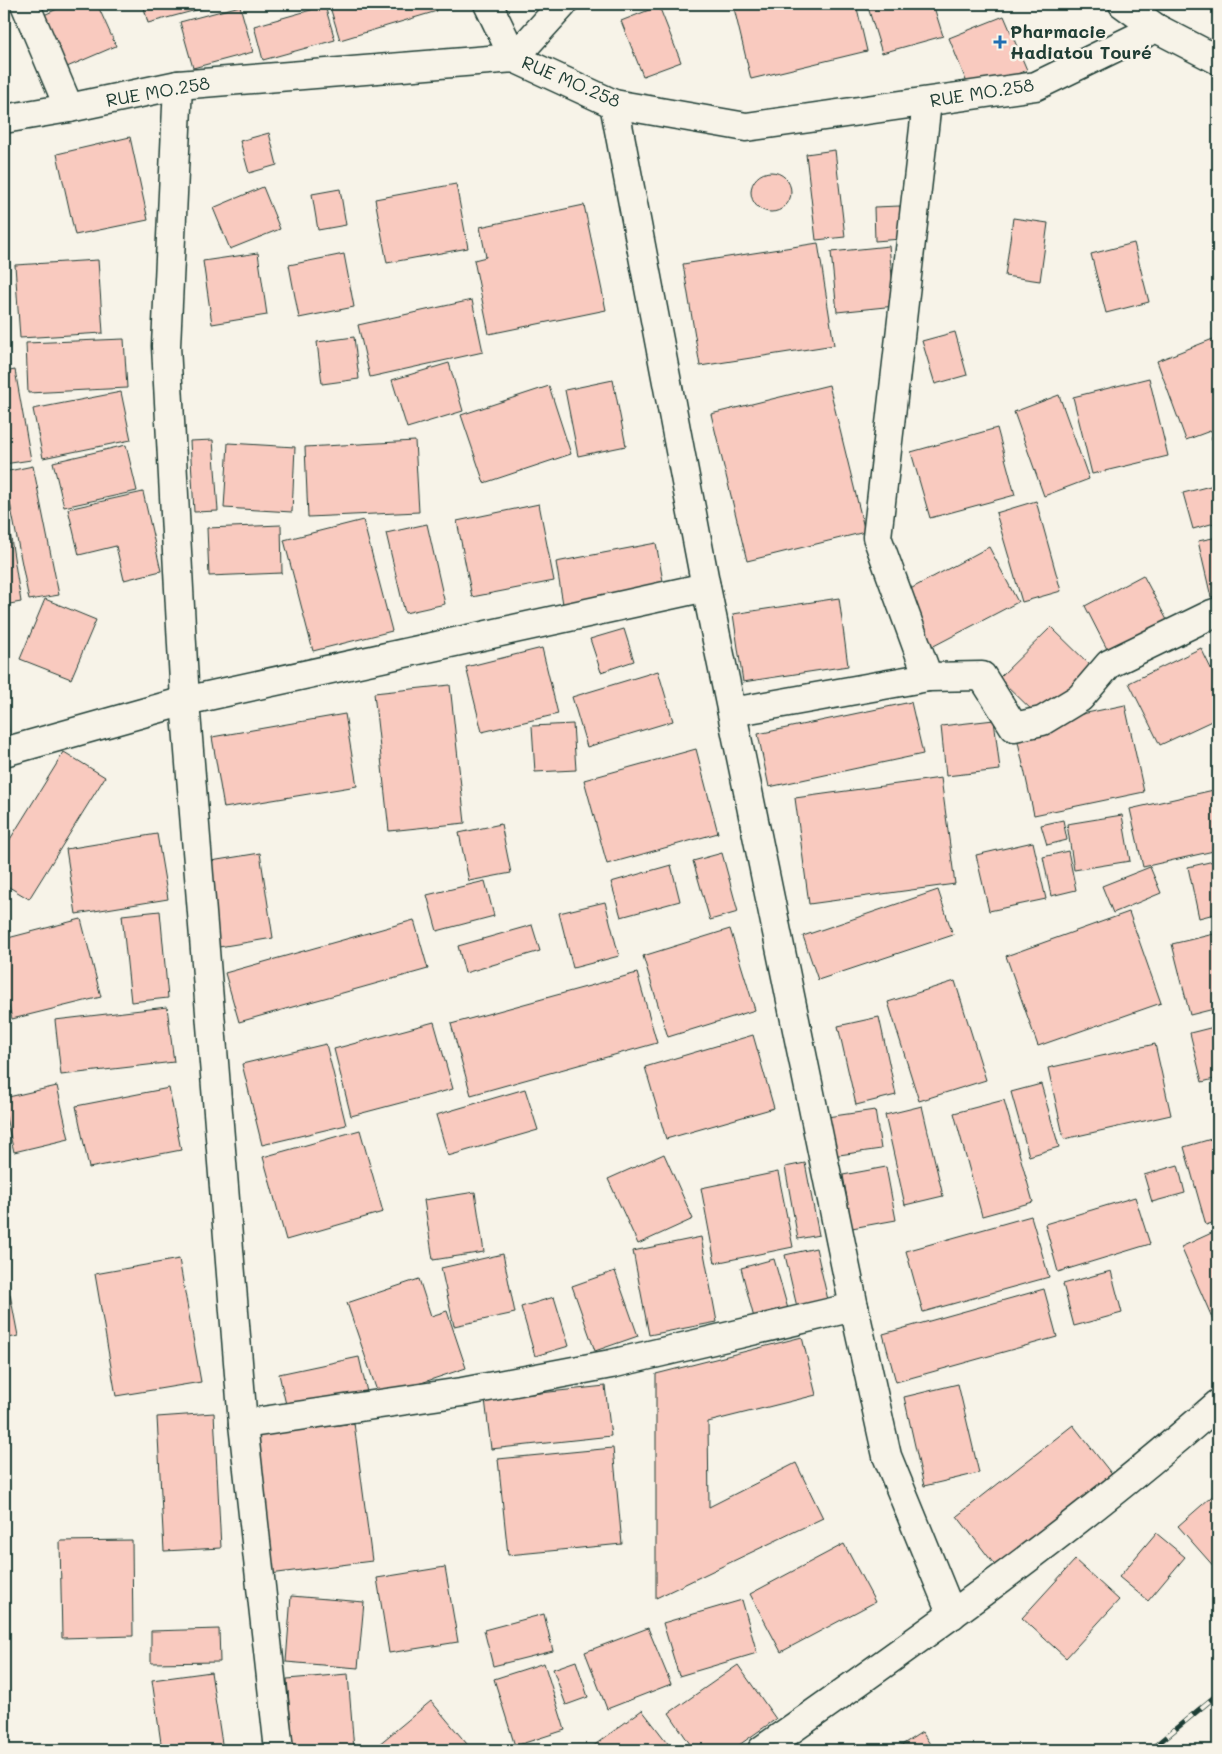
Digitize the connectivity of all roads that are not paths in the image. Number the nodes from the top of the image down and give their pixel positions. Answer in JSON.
{"nodes":[{"id":1,"x":25,"y":4,"type":"edge"},
{"id":2,"x":488,"y":4,"type":"edge"},
{"id":3,"x":563,"y":4,"type":"edge"},
{"id":4,"x":1123,"y":4,"type":"edge"},
{"id":5,"x":1156,"y":28,"type":"junction"},
{"id":6,"x":514,"y":58,"type":"junction"},
{"id":7,"x":1218,"y":60,"type":"edge"},
{"id":8,"x":178,"y":85,"type":"junction"},
{"id":9,"x":927,"y":102,"type":"junction"},
{"id":10,"x":614,"y":104,"type":"junction"},
{"id":11,"x":69,"y":108,"type":"junction"},
{"id":12,"x":4,"y":119,"type":"edge"},
{"id":13,"x":706,"y":587,"type":"junction"},
{"id":14,"x":1218,"y":612,"type":"edge"},
{"id":15,"x":928,"y":677,"type":"junction"},
{"id":16,"x":186,"y":700,"type":"junction"},
{"id":17,"x":732,"y":712,"type":"junction"},
{"id":18,"x":4,"y":752,"type":"edge"},
{"id":19,"x":854,"y":1307,"type":"junction"},
{"id":20,"x":1218,"y":1404,"type":"edge"},
{"id":21,"x":243,"y":1424,"type":"junction"},
{"id":22,"x":952,"y":1615,"type":"junction"},
{"id":23,"x":279,"y":1750,"type":"edge"},
{"id":24,"x":762,"y":1750,"type":"edge"}],
"edges":[{"from":1,"to":11,"type":"street"},
{"from":2,"to":6,"type":"street"},
{"from":3,"to":6,"type":"street"},
{"from":4,"to":5,"type":"street"},
{"from":5,"to":7,"type":"street"},
{"from":5,"to":9,"type":"street","name":"RUE MO.258"},
{"from":6,"to":8,"type":"street","name":"RUE MO.258"},
{"from":6,"to":10,"type":"street","name":"RUE MO.258"},
{"from":8,"to":11,"type":"street","name":"RUE MO.258"},
{"from":8,"to":16,"type":"street"},
{"from":9,"to":10,"type":"street","name":"RUE MO.258"},
{"from":9,"to":15,"type":"street"},
{"from":10,"to":13,"type":"street"},
{"from":11,"to":12,"type":"street","name":"RUE MO.258"},
{"from":13,"to":16,"type":"street"},
{"from":13,"to":17,"type":"street"},
{"from":14,"to":15,"type":"street"},
{"from":15,"to":17,"type":"street"},
{"from":16,"to":18,"type":"street"},
{"from":16,"to":21,"type":"street"},
{"from":17,"to":19,"type":"street"},
{"from":19,"to":21,"type":"street"},
{"from":19,"to":22,"type":"street"},
{"from":20,"to":22,"type":"street"},
{"from":21,"to":23,"type":"street"},
{"from":22,"to":24,"type":"street"}]}
